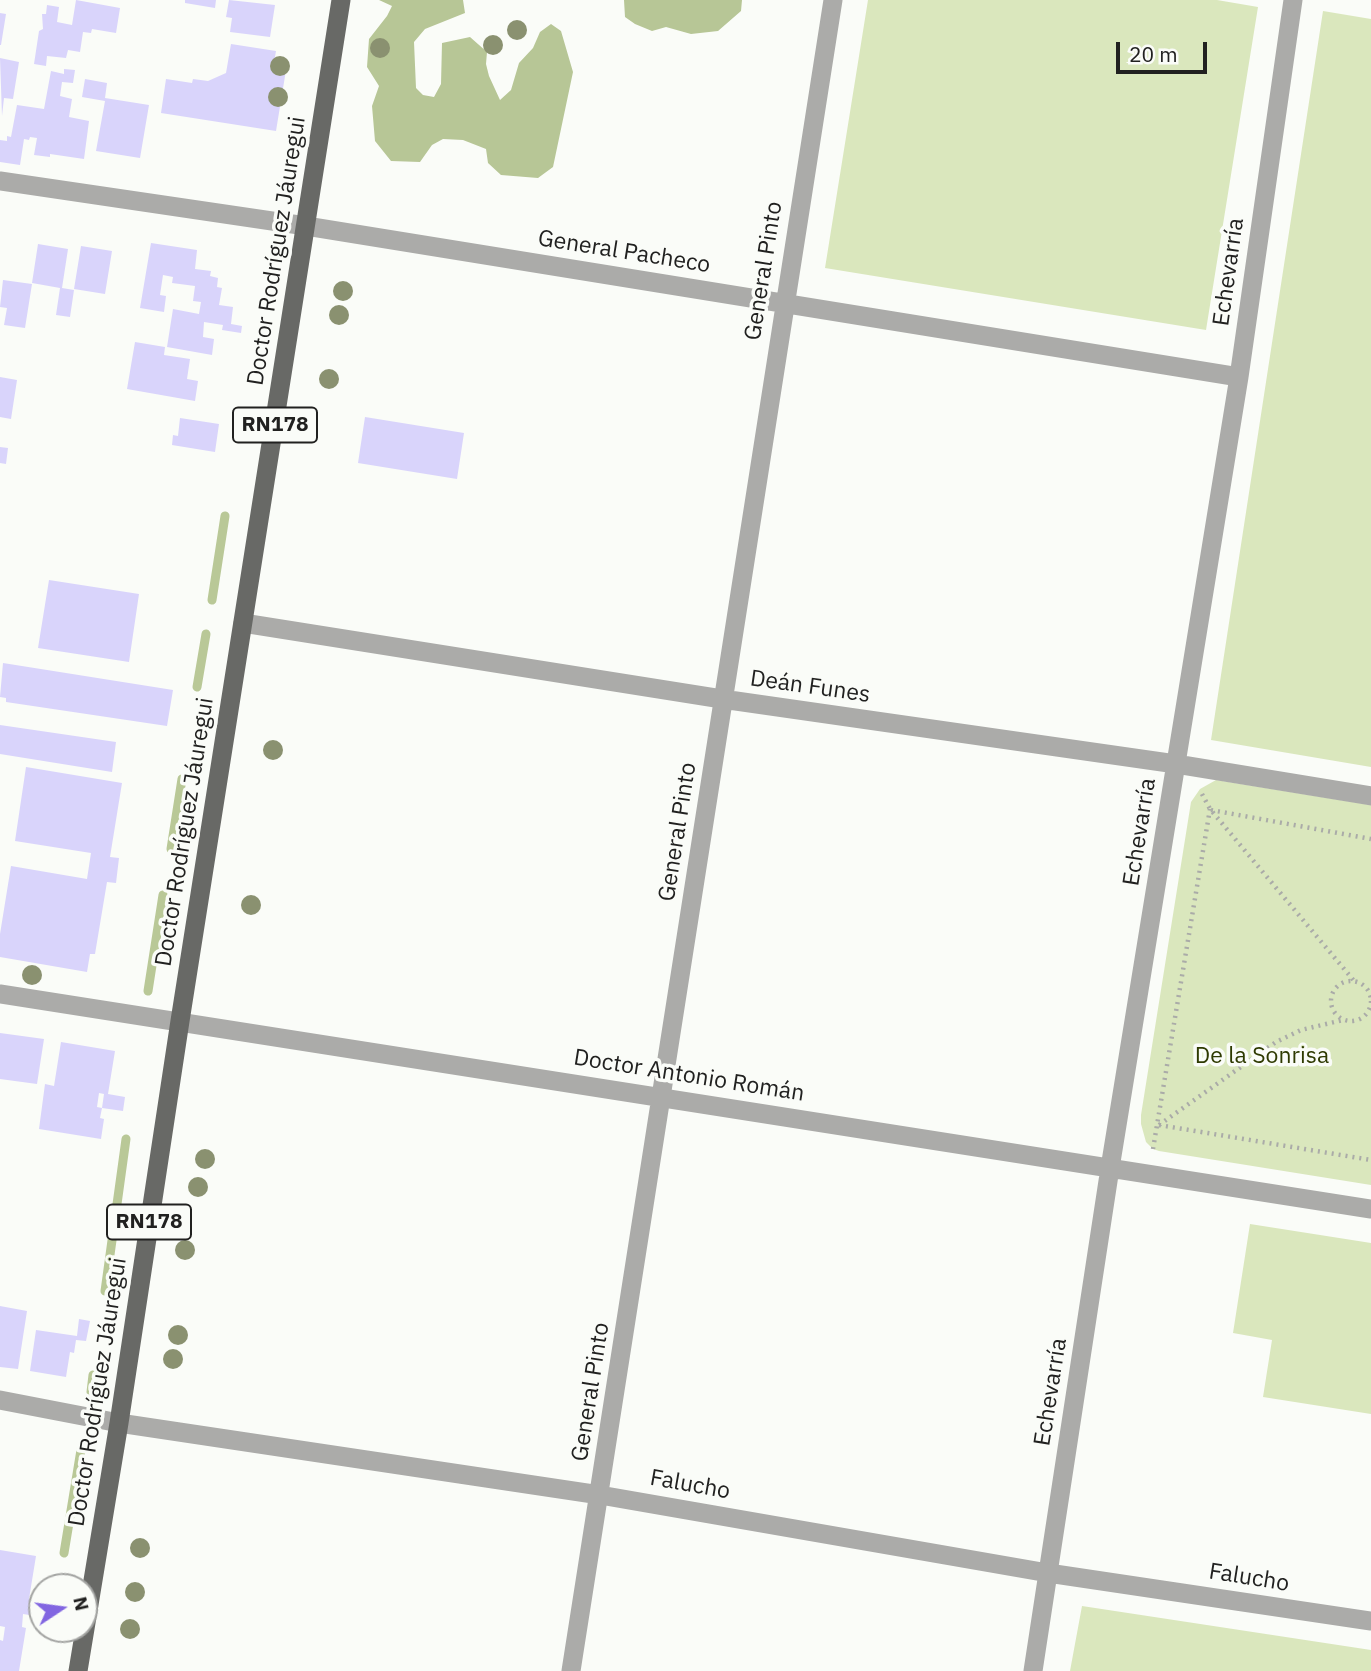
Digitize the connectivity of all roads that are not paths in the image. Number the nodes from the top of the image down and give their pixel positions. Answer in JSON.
{"nodes":[{"id":1,"x":341,"y":0,"type":"edge"},
{"id":2,"x":833,"y":0,"type":"edge"},
{"id":3,"x":1293,"y":0,"type":"edge"},
{"id":4,"x":0,"y":181,"type":"edge"},
{"id":5,"x":306,"y":226,"type":"junction"},
{"id":6,"x":784,"y":303,"type":"junction"},
{"id":7,"x":1239,"y":377,"type":"junction"},
{"id":8,"x":243,"y":623,"type":"junction"},
{"id":9,"x":722,"y":699,"type":"junction"},
{"id":10,"x":1176,"y":764,"type":"junction"},
{"id":11,"x":1371,"y":796,"type":"edge"},
{"id":12,"x":0,"y":994,"type":"edge"},
{"id":13,"x":180,"y":1020,"type":"junction"},
{"id":14,"x":662,"y":1097,"type":"junction"},
{"id":15,"x":1110,"y":1168,"type":"junction"},
{"id":16,"x":1371,"y":1209,"type":"edge"},
{"id":17,"x":0,"y":1400,"type":"edge"},
{"id":18,"x":119,"y":1423,"type":"junction"},
{"id":19,"x":600,"y":1495,"type":"junction"},
{"id":20,"x":1048,"y":1573,"type":"junction"},
{"id":21,"x":1371,"y":1621,"type":"edge"},
{"id":22,"x":78,"y":1671,"type":"edge"},
{"id":23,"x":571,"y":1671,"type":"edge"},
{"id":24,"x":1033,"y":1671,"type":"edge"}],
"edges":[{"from":1,"to":5,"type":"main road","name":"Doctor Rodríguez Jáuregui","number":"RN178"},
{"from":2,"to":6,"type":"street","name":"General Pinto"},
{"from":3,"to":7,"type":"street","name":"Echevarría"},
{"from":4,"to":5,"type":"street","name":"General Pacheco"},
{"from":5,"to":6,"type":"street","name":"General Pacheco"},
{"from":5,"to":8,"type":"main road","name":"Doctor Rodríguez Jáuregui","number":"RN178"},
{"from":6,"to":7,"type":"street","name":"General Pacheco"},
{"from":6,"to":9,"type":"street","name":"General Pinto"},
{"from":7,"to":10,"type":"street","name":"Echevarría"},
{"from":8,"to":9,"type":"street","name":"Deán Funes"},
{"from":8,"to":13,"type":"main road","name":"Doctor Rodríguez Jáuregui","number":"RN178"},
{"from":9,"to":10,"type":"street","name":"Deán Funes"},
{"from":9,"to":14,"type":"street","name":"General Pinto"},
{"from":10,"to":11,"type":"street","name":"Deán Funes"},
{"from":10,"to":15,"type":"street","name":"Echevarría"},
{"from":12,"to":13,"type":"street","name":"Doctor Antonio Román"},
{"from":13,"to":14,"type":"street","name":"Doctor Antonio Román"},
{"from":13,"to":18,"type":"main road","name":"Doctor Rodríguez Jáuregui","number":"RN178"},
{"from":14,"to":15,"type":"street","name":"Doctor Antonio Román"},
{"from":14,"to":19,"type":"street","name":"General Pinto"},
{"from":15,"to":16,"type":"street","name":"Doctor Antonio Román"},
{"from":15,"to":20,"type":"street","name":"Echevarría"},
{"from":17,"to":18,"type":"street","name":"Falucho"},
{"from":18,"to":19,"type":"street","name":"Falucho"},
{"from":18,"to":22,"type":"main road","name":"Doctor Rodríguez Jáuregui","number":"RN178"},
{"from":19,"to":20,"type":"street","name":"Falucho"},
{"from":19,"to":23,"type":"street","name":"General Pinto"},
{"from":20,"to":21,"type":"street","name":"Falucho"},
{"from":20,"to":24,"type":"street","name":"Echevarría"}]}
